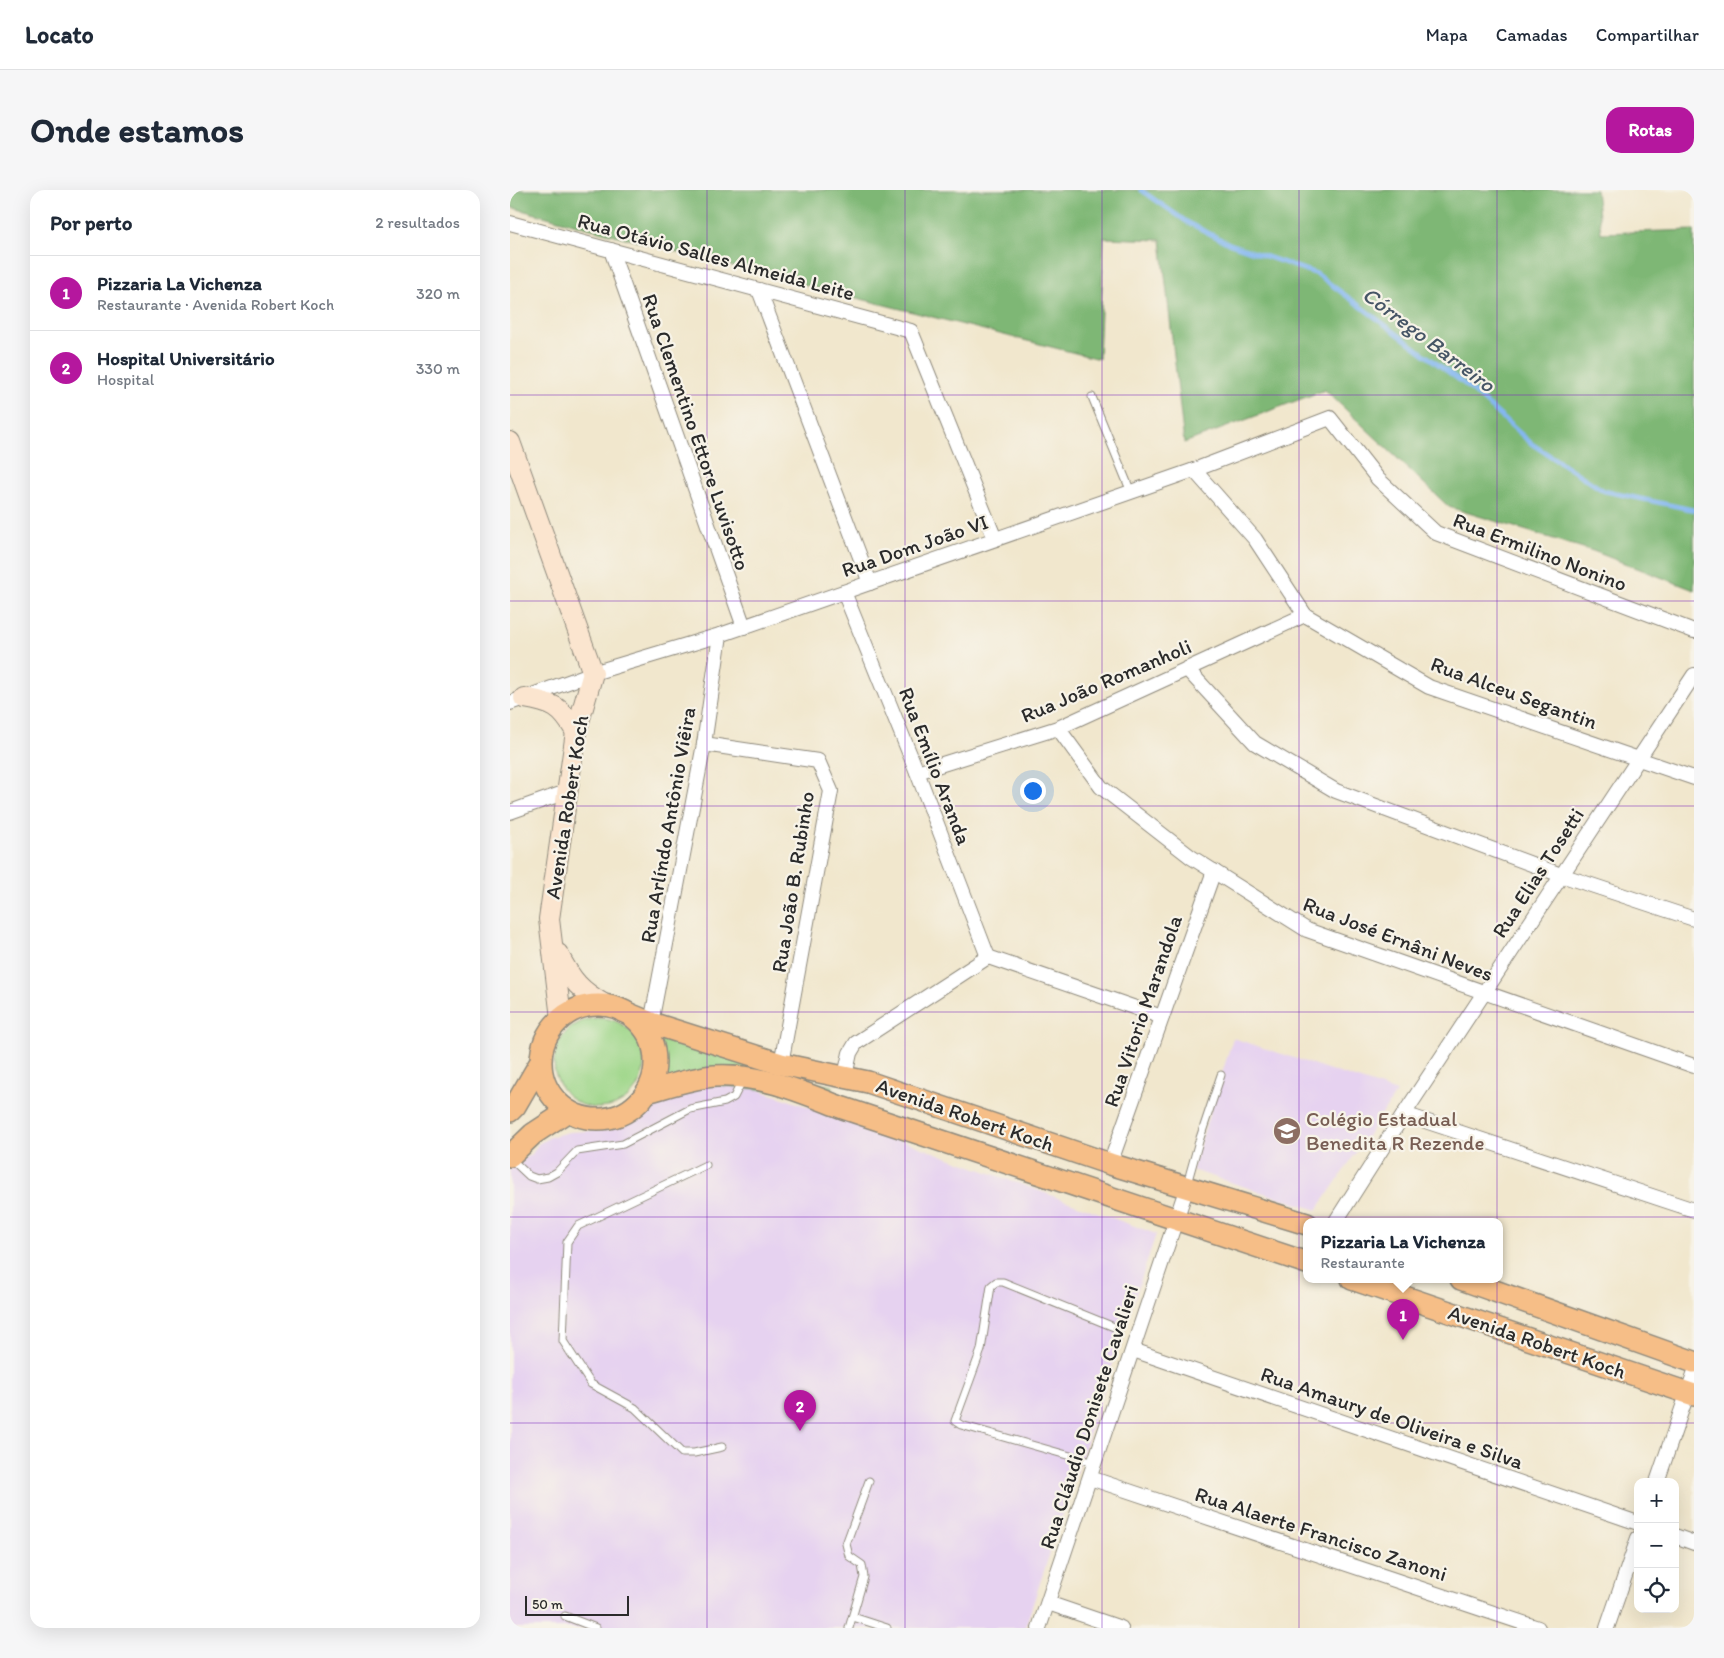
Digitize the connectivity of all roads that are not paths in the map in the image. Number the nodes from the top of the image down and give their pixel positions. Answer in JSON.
{"nodes":[{"id":1,"x":510,"y":223,"type":"edge"},
{"id":2,"x":612,"y":250,"type":"junction"},
{"id":3,"x":759,"y":290,"type":"junction"},
{"id":4,"x":1092,"y":397,"type":"dead end"},
{"id":5,"x":1330,"y":418,"type":"joint"},
{"id":6,"x":510,"y":442,"type":"edge"},
{"id":7,"x":1194,"y":470,"type":"junction"},
{"id":8,"x":1131,"y":492,"type":"junction"},
{"id":9,"x":994,"y":539,"type":"junction"},
{"id":10,"x":870,"y":583,"type":"junction"},
{"id":11,"x":844,"y":592,"type":"junction"},
{"id":12,"x":1306,"y":615,"type":"junction"},
{"id":13,"x":744,"y":627,"type":"junction"},
{"id":14,"x":1694,"y":631,"type":"edge"},
{"id":15,"x":720,"y":635,"type":"junction"},
{"id":16,"x":1187,"y":669,"type":"junction"},
{"id":17,"x":593,"y":673,"type":"junction"},
{"id":18,"x":1694,"y":675,"type":"edge"},
{"id":19,"x":517,"y":700,"type":"edge"},
{"id":20,"x":1058,"y":728,"type":"junction"},
{"id":21,"x":576,"y":732,"type":"junction"},
{"id":22,"x":704,"y":744,"type":"junction"},
{"id":23,"x":1637,"y":758,"type":"junction"},
{"id":24,"x":917,"y":772,"type":"junction"},
{"id":25,"x":1694,"y":778,"type":"edge"},
{"id":26,"x":566,"y":792,"type":"junction"},
{"id":27,"x":510,"y":812,"type":"edge"},
{"id":28,"x":1214,"y":871,"type":"junction"},
{"id":29,"x":1561,"y":875,"type":"junction"},
{"id":30,"x":1694,"y":919,"type":"edge"},
{"id":31,"x":551,"y":941,"type":"junction"},
{"id":32,"x":988,"y":957,"type":"junction"},
{"id":33,"x":1483,"y":993,"type":"junction"},
{"id":34,"x":615,"y":1009,"type":"junction"},
{"id":35,"x":1162,"y":1017,"type":"junction"},
{"id":36,"x":561,"y":1018,"type":"junction"},
{"id":37,"x":651,"y":1023,"type":"junction"},
{"id":38,"x":540,"y":1063,"type":"junction"},
{"id":39,"x":781,"y":1064,"type":"junction"},
{"id":40,"x":1694,"y":1066,"type":"edge"},
{"id":41,"x":744,"y":1076,"type":"junction"},
{"id":42,"x":845,"y":1076,"type":"junction"},
{"id":43,"x":1221,"y":1076,"type":"dead end"},
{"id":44,"x":868,"y":1082,"type":"junction"},
{"id":45,"x":647,"y":1092,"type":"junction"},
{"id":46,"x":510,"y":1111,"type":"edge"},
{"id":47,"x":568,"y":1111,"type":"junction"},
{"id":48,"x":851,"y":1111,"type":"junction"},
{"id":49,"x":1404,"y":1114,"type":"junction"},
{"id":50,"x":510,"y":1157,"type":"edge"},
{"id":51,"x":1110,"y":1164,"type":"junction"},
{"id":52,"x":706,"y":1165,"type":"dead end"},
{"id":53,"x":1187,"y":1187,"type":"junction"},
{"id":54,"x":1694,"y":1210,"type":"edge"},
{"id":55,"x":1338,"y":1218,"type":"edge"},
{"id":56,"x":1176,"y":1219,"type":"junction"},
{"id":57,"x":1303,"y":1223,"type":"edge"},
{"id":58,"x":1303,"y":1262,"type":"edge"},
{"id":59,"x":1365,"y":1283,"type":"edge"},
{"id":60,"x":1473,"y":1283,"type":"edge"},
{"id":61,"x":1119,"y":1329,"type":"dead end"},
{"id":62,"x":1133,"y":1350,"type":"junction"},
{"id":63,"x":1694,"y":1362,"type":"edge"},
{"id":64,"x":1692,"y":1387,"type":"edge"},
{"id":65,"x":722,"y":1448,"type":"dead end"},
{"id":66,"x":1095,"y":1463,"type":"junction"},
{"id":67,"x":1090,"y":1478,"type":"junction"},
{"id":68,"x":1658,"y":1478,"type":"edge"},
{"id":69,"x":869,"y":1481,"type":"dead end"},
{"id":70,"x":1634,"y":1522,"type":"edge"},
{"id":71,"x":1679,"y":1537,"type":"edge"},
{"id":72,"x":1694,"y":1543,"type":"edge"},
{"id":73,"x":1634,"y":1550,"type":"edge"},
{"id":74,"x":1048,"y":1603,"type":"junction"},
{"id":75,"x":565,"y":1616,"type":"dead end"},
{"id":76,"x":853,"y":1617,"type":"junction"},
{"id":77,"x":596,"y":1628,"type":"edge"},
{"id":78,"x":849,"y":1628,"type":"edge"},
{"id":79,"x":887,"y":1628,"type":"edge"},
{"id":80,"x":1040,"y":1628,"type":"edge"},
{"id":81,"x":1121,"y":1628,"type":"edge"},
{"id":82,"x":1538,"y":1628,"type":"edge"},
{"id":83,"x":1607,"y":1628,"type":"edge"}],
"edges":[{"from":1,"to":2,"type":"street","name":"Rua Otávio Salles Almeida Leite"},
{"from":2,"to":3,"type":"street","name":"Rua Otávio Salles Almeida Leite"},
{"from":2,"to":13,"type":"street","name":"Rua Clementino Ettore Luvisotto"},
{"from":3,"to":9,"type":"street","name":"Rua Otávio Salles Almeida Leite"},
{"from":3,"to":10,"type":"street"},
{"from":4,"to":8,"type":"lane"},
{"from":5,"to":7,"type":"street","name":"Rua Dom João VI"},
{"from":5,"to":14,"type":"street","name":"Rua Ermilino Nonino"},
{"from":6,"to":17,"type":"street"},
{"from":7,"to":8,"type":"street","name":"Rua Dom João VI"},
{"from":7,"to":12,"type":"street","name":"Rua Alceu Segantin"},
{"from":8,"to":9,"type":"street","name":"Rua Dom João VI"},
{"from":9,"to":10,"type":"street","name":"Rua Dom João VI"},
{"from":10,"to":11,"type":"street","name":"Rua Dom João VI"},
{"from":11,"to":13,"type":"street","name":"Rua Dom João VI"},
{"from":11,"to":24,"type":"street","name":"Rua Emílio Aranda"},
{"from":12,"to":16,"type":"street","name":"Rua João Romanholi"},
{"from":12,"to":23,"type":"street","name":"Rua Alceu Segantin"},
{"from":13,"to":15,"type":"street","name":"Rua Dom João VI"},
{"from":15,"to":17,"type":"street","name":"Rua Dom João VI"},
{"from":15,"to":22,"type":"street","name":"Rua Arlíndo Antônio Viêira"},
{"from":16,"to":20,"type":"street","name":"Rua João Romanholi"},
{"from":16,"to":29,"type":"street"},
{"from":17,"to":19,"type":"street","name":"Rua Dom João VI"},
{"from":17,"to":21,"type":"street","name":"Avenida Robert Koch"},
{"from":18,"to":23,"type":"street","name":"Rua Elias Tosetti"},
{"from":19,"to":21,"type":"street"},
{"from":20,"to":24,"type":"street","name":"Rua João Romanholi"},
{"from":20,"to":28,"type":"street","name":"Rua José Ernâni Neves"},
{"from":21,"to":26,"type":"street","name":"Avenida Robert Koch"},
{"from":22,"to":37,"type":"street","name":"Rua Arlíndo Antônio Viêira"},
{"from":22,"to":39,"type":"street","name":"Rua João B. Rubinho"},
{"from":23,"to":25,"type":"street","name":"Rua Alceu Segantin"},
{"from":23,"to":29,"type":"street","name":"Rua Elias Tosetti"},
{"from":24,"to":32,"type":"street","name":"Rua Emílio Aranda"},
{"from":26,"to":27,"type":"street"},
{"from":26,"to":31,"type":"street","name":"Avenida Robert Koch"},
{"from":28,"to":33,"type":"street","name":"Rua José Ernâni Neves"},
{"from":28,"to":35,"type":"street","name":"Rua Vitorio Marandola"},
{"from":29,"to":30,"type":"street"},
{"from":29,"to":33,"type":"street","name":"Rua Elias Tosetti"},
{"from":31,"to":34,"type":"street","name":"Avenida Robert Koch"},
{"from":31,"to":36,"type":"street","name":"Avenida Robert Koch"},
{"from":32,"to":35,"type":"street"},
{"from":32,"to":42,"type":"street"},
{"from":33,"to":40,"type":"street","name":"Rua José Ernâni Neves"},
{"from":33,"to":49,"type":"street","name":"Rua Elias Tosetti"},
{"from":34,"to":36,"type":"main road"},
{"from":34,"to":37,"type":"main road","name":"Avenida Robert Koch"},
{"from":34,"to":45,"type":"main road"},
{"from":35,"to":51,"type":"street","name":"Rua Vitorio Marandola"},
{"from":36,"to":38,"type":"main road"},
{"from":37,"to":39,"type":"main road","name":"Avenida Robert Koch"},
{"from":38,"to":46,"type":"main road"},
{"from":38,"to":47,"type":"main road"},
{"from":39,"to":42,"type":"main road","name":"Avenida Robert Koch"},
{"from":41,"to":45,"type":"main road","name":"Avenida Robert Koch"},
{"from":41,"to":48,"type":"main road","name":"Avenida Robert Koch"},
{"from":41,"to":50,"type":"lane"},
{"from":42,"to":44,"type":"main road","name":"Avenida Robert Koch"},
{"from":42,"to":48,"type":"main road"},
{"from":43,"to":53,"type":"lane"},
{"from":44,"to":48,"type":"main road"},
{"from":44,"to":51,"type":"main road","name":"Avenida Robert Koch"},
{"from":45,"to":47,"type":"main road"},
{"from":47,"to":50,"type":"main road"},
{"from":48,"to":56,"type":"main road","name":"Avenida Robert Koch"},
{"from":49,"to":54,"type":"street"},
{"from":49,"to":55,"type":"street","name":"Rua Elias Tosetti"},
{"from":51,"to":53,"type":"main road","name":"Avenida Robert Koch"},
{"from":52,"to":65,"type":"lane"},
{"from":53,"to":56,"type":"street","name":"Rua Cláudio Donisete Cavalieri"},
{"from":53,"to":57,"type":"main road","name":"Avenida Robert Koch"},
{"from":56,"to":58,"type":"main road","name":"Avenida Robert Koch"},
{"from":56,"to":62,"type":"street","name":"Rua Cláudio Donisete Cavalieri"},
{"from":59,"to":64,"type":"main road","name":"Avenida Robert Koch"},
{"from":60,"to":63,"type":"main road","name":"Avenida Robert Koch"},
{"from":61,"to":66,"type":"lane"},
{"from":62,"to":66,"type":"street","name":"Rua Cláudio Donisete Cavalieri"},
{"from":62,"to":70,"type":"street","name":"Rua Amaury de Oliveira e Silva"},
{"from":64,"to":68,"type":"street"},
{"from":66,"to":67,"type":"street","name":"Rua Cláudio Donisete Cavalieri"},
{"from":67,"to":74,"type":"street","name":"Rua Cláudio Donisete Cavalieri"},
{"from":67,"to":82,"type":"street","name":"Rua Alaerte Francisco Zanoni"},
{"from":69,"to":76,"type":"lane"},
{"from":71,"to":72,"type":"street"},
{"from":73,"to":83,"type":"street"},
{"from":74,"to":80,"type":"street","name":"Rua Cláudio Donisete Cavalieri"},
{"from":74,"to":81,"type":"street"},
{"from":75,"to":77,"type":"lane"},
{"from":76,"to":78,"type":"lane"},
{"from":76,"to":79,"type":"lane"}]}
